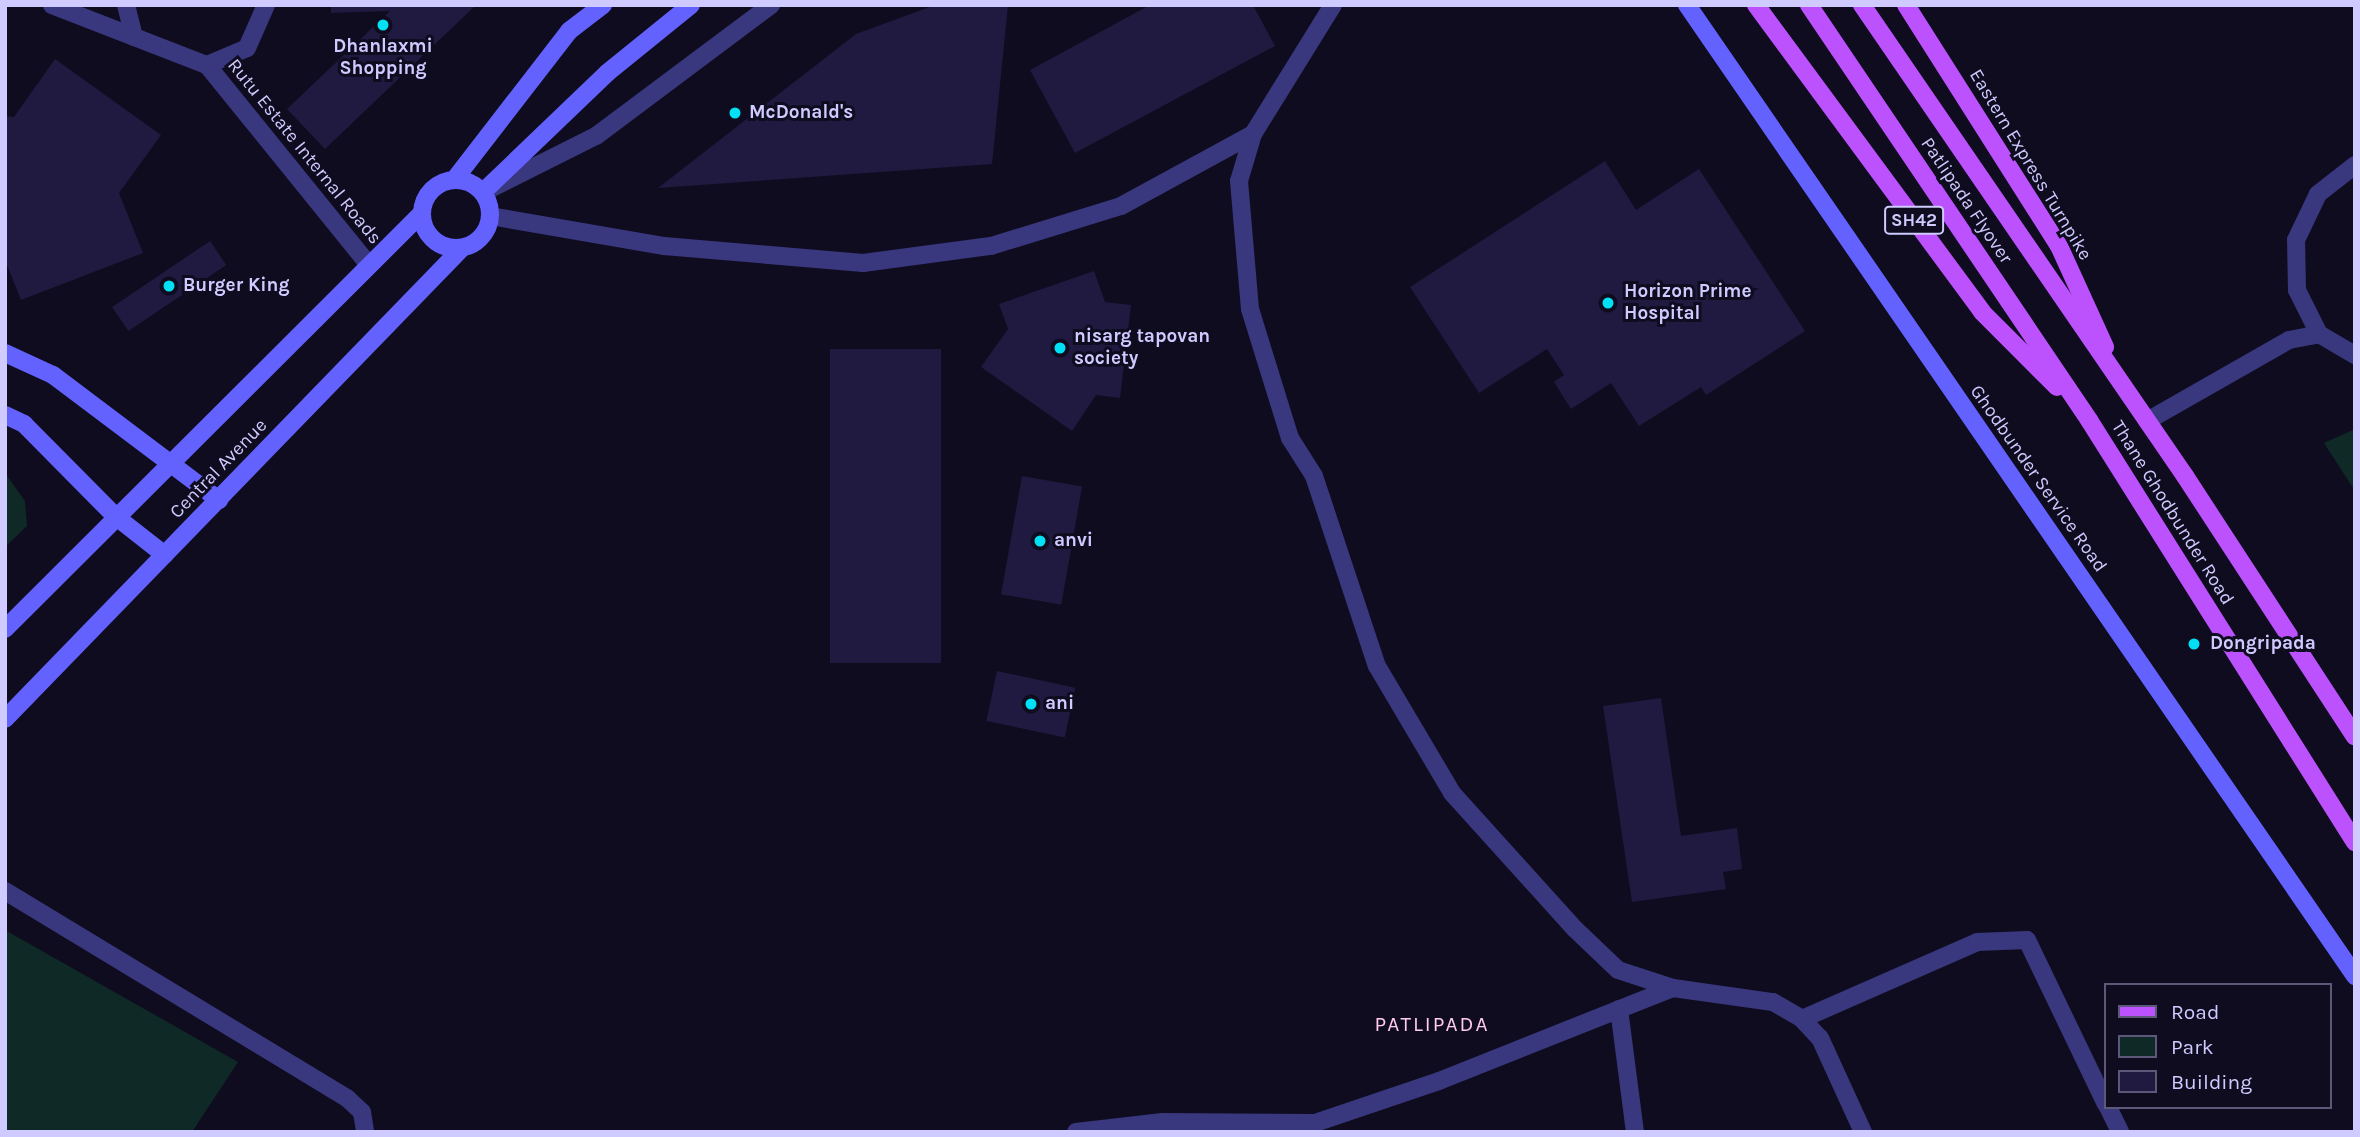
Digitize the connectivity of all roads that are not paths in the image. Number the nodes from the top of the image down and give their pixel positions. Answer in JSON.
{"nodes":[{"id":1,"x":52,"y":5,"type":"edge"},
{"id":2,"x":126,"y":5,"type":"edge"},
{"id":3,"x":266,"y":5,"type":"edge"},
{"id":4,"x":603,"y":5,"type":"edge"},
{"id":5,"x":691,"y":5,"type":"edge"},
{"id":6,"x":771,"y":5,"type":"edge"},
{"id":7,"x":1333,"y":5,"type":"edge"},
{"id":8,"x":1687,"y":5,"type":"edge"},
{"id":9,"x":1756,"y":5,"type":"edge"},
{"id":10,"x":1808,"y":5,"type":"edge"},
{"id":11,"x":1863,"y":5,"type":"edge"},
{"id":12,"x":1906,"y":5,"type":"edge"},
{"id":13,"x":134,"y":37,"type":"junction"},
{"id":14,"x":207,"y":65,"type":"junction"},
{"id":15,"x":1253,"y":134,"type":"junction"},
{"id":16,"x":2355,"y":165,"type":"edge"},
{"id":17,"x":454,"y":180,"type":"junction"},
{"id":18,"x":483,"y":192,"type":"junction"},
{"id":19,"x":421,"y":214,"type":"junction"},
{"id":20,"x":490,"y":216,"type":"junction"},
{"id":21,"x":462,"y":248,"type":"junction"},
{"id":22,"x":369,"y":265,"type":"junction"},
{"id":23,"x":2319,"y":334,"type":"junction"},
{"id":24,"x":5,"y":353,"type":"edge"},
{"id":25,"x":2355,"y":355,"type":"edge"},
{"id":26,"x":2125,"y":390,"type":"junction"},
{"id":27,"x":5,"y":415,"type":"edge"},
{"id":28,"x":2089,"y":420,"type":"junction"},
{"id":29,"x":2147,"y":421,"type":"junction"},
{"id":30,"x":170,"y":459,"type":"junction"},
{"id":31,"x":219,"y":500,"type":"junction"},
{"id":32,"x":115,"y":516,"type":"junction"},
{"id":33,"x":165,"y":555,"type":"junction"},
{"id":34,"x":5,"y":629,"type":"edge"},
{"id":35,"x":5,"y":719,"type":"edge"},
{"id":36,"x":2355,"y":737,"type":"edge"},
{"id":37,"x":2355,"y":842,"type":"edge"},
{"id":38,"x":5,"y":891,"type":"edge"},
{"id":39,"x":2355,"y":976,"type":"edge"},
{"id":40,"x":1673,"y":988,"type":"junction"},
{"id":41,"x":1619,"y":1009,"type":"junction"},
{"id":42,"x":1802,"y":1019,"type":"junction"},
{"id":43,"x":2104,"y":1100,"type":"edge"},
{"id":44,"x":2108,"y":1109,"type":"edge"},
{"id":45,"x":1130,"y":1129,"type":"edge"},
{"id":46,"x":365,"y":1132,"type":"edge"},
{"id":47,"x":1076,"y":1132,"type":"edge"},
{"id":48,"x":1635,"y":1132,"type":"edge"},
{"id":49,"x":1863,"y":1132,"type":"edge"},
{"id":50,"x":2120,"y":1132,"type":"edge"}],
"edges":[{"from":1,"to":13,"type":"street","name":"Rutu Estate Internal Roads"},
{"from":2,"to":13,"type":"street"},
{"from":3,"to":14,"type":"street","name":"Rutu Estate Internal Roads"},
{"from":4,"to":17,"type":"main road"},
{"from":5,"to":18,"type":"main road"},
{"from":6,"to":18,"type":"street"},
{"from":7,"to":15,"type":"street"},
{"from":8,"to":39,"type":"main road","name":"Ghodbunder Service Road"},
{"from":9,"to":28,"type":"main road","number":"SH42"},
{"from":10,"to":28,"type":"main road","name":"Patlipada Flyover"},
{"from":11,"to":26,"type":"main road","name":"Patlipada Flyover"},
{"from":12,"to":26,"type":"main road","name":"Eastern Express Turnpike"},
{"from":13,"to":14,"type":"street","name":"Rutu Estate Internal Roads"},
{"from":14,"to":22,"type":"street","name":"Rutu Estate Internal Roads"},
{"from":15,"to":20,"type":"street"},
{"from":15,"to":40,"type":"street"},
{"from":16,"to":23,"type":"street"},
{"from":17,"to":18,"type":"main road"},
{"from":17,"to":19,"type":"main road"},
{"from":18,"to":20,"type":"main road"},
{"from":19,"to":21,"type":"main road"},
{"from":19,"to":22,"type":"main road","name":"Central Avenue"},
{"from":20,"to":21,"type":"main road"},
{"from":21,"to":31,"type":"main road","name":"Central Avenue"},
{"from":22,"to":30,"type":"main road","name":"Central Avenue"},
{"from":23,"to":25,"type":"street"},
{"from":23,"to":29,"type":"street"},
{"from":24,"to":30,"type":"main road"},
{"from":26,"to":29,"type":"main road","name":"Thane Ghodbunder Road"},
{"from":27,"to":32,"type":"main road"},
{"from":28,"to":37,"type":"main road","name":"Thane Ghodbunder Road","number":"SH42"},
{"from":29,"to":36,"type":"main road","name":"Thane Ghodbunder Road"},
{"from":30,"to":31,"type":"main road"},
{"from":30,"to":32,"type":"main road","name":"Central Avenue"},
{"from":31,"to":33,"type":"main road","name":"Central Avenue"},
{"from":32,"to":33,"type":"main road"},
{"from":32,"to":34,"type":"main road","name":"Central Avenue"},
{"from":33,"to":35,"type":"main road","name":"Central Avenue"},
{"from":38,"to":46,"type":"street"},
{"from":40,"to":41,"type":"street"},
{"from":40,"to":42,"type":"street"},
{"from":41,"to":45,"type":"street"},
{"from":41,"to":48,"type":"street"},
{"from":42,"to":43,"type":"street"},
{"from":42,"to":49,"type":"street"},
{"from":44,"to":50,"type":"street"},
{"from":45,"to":47,"type":"street"}]}
